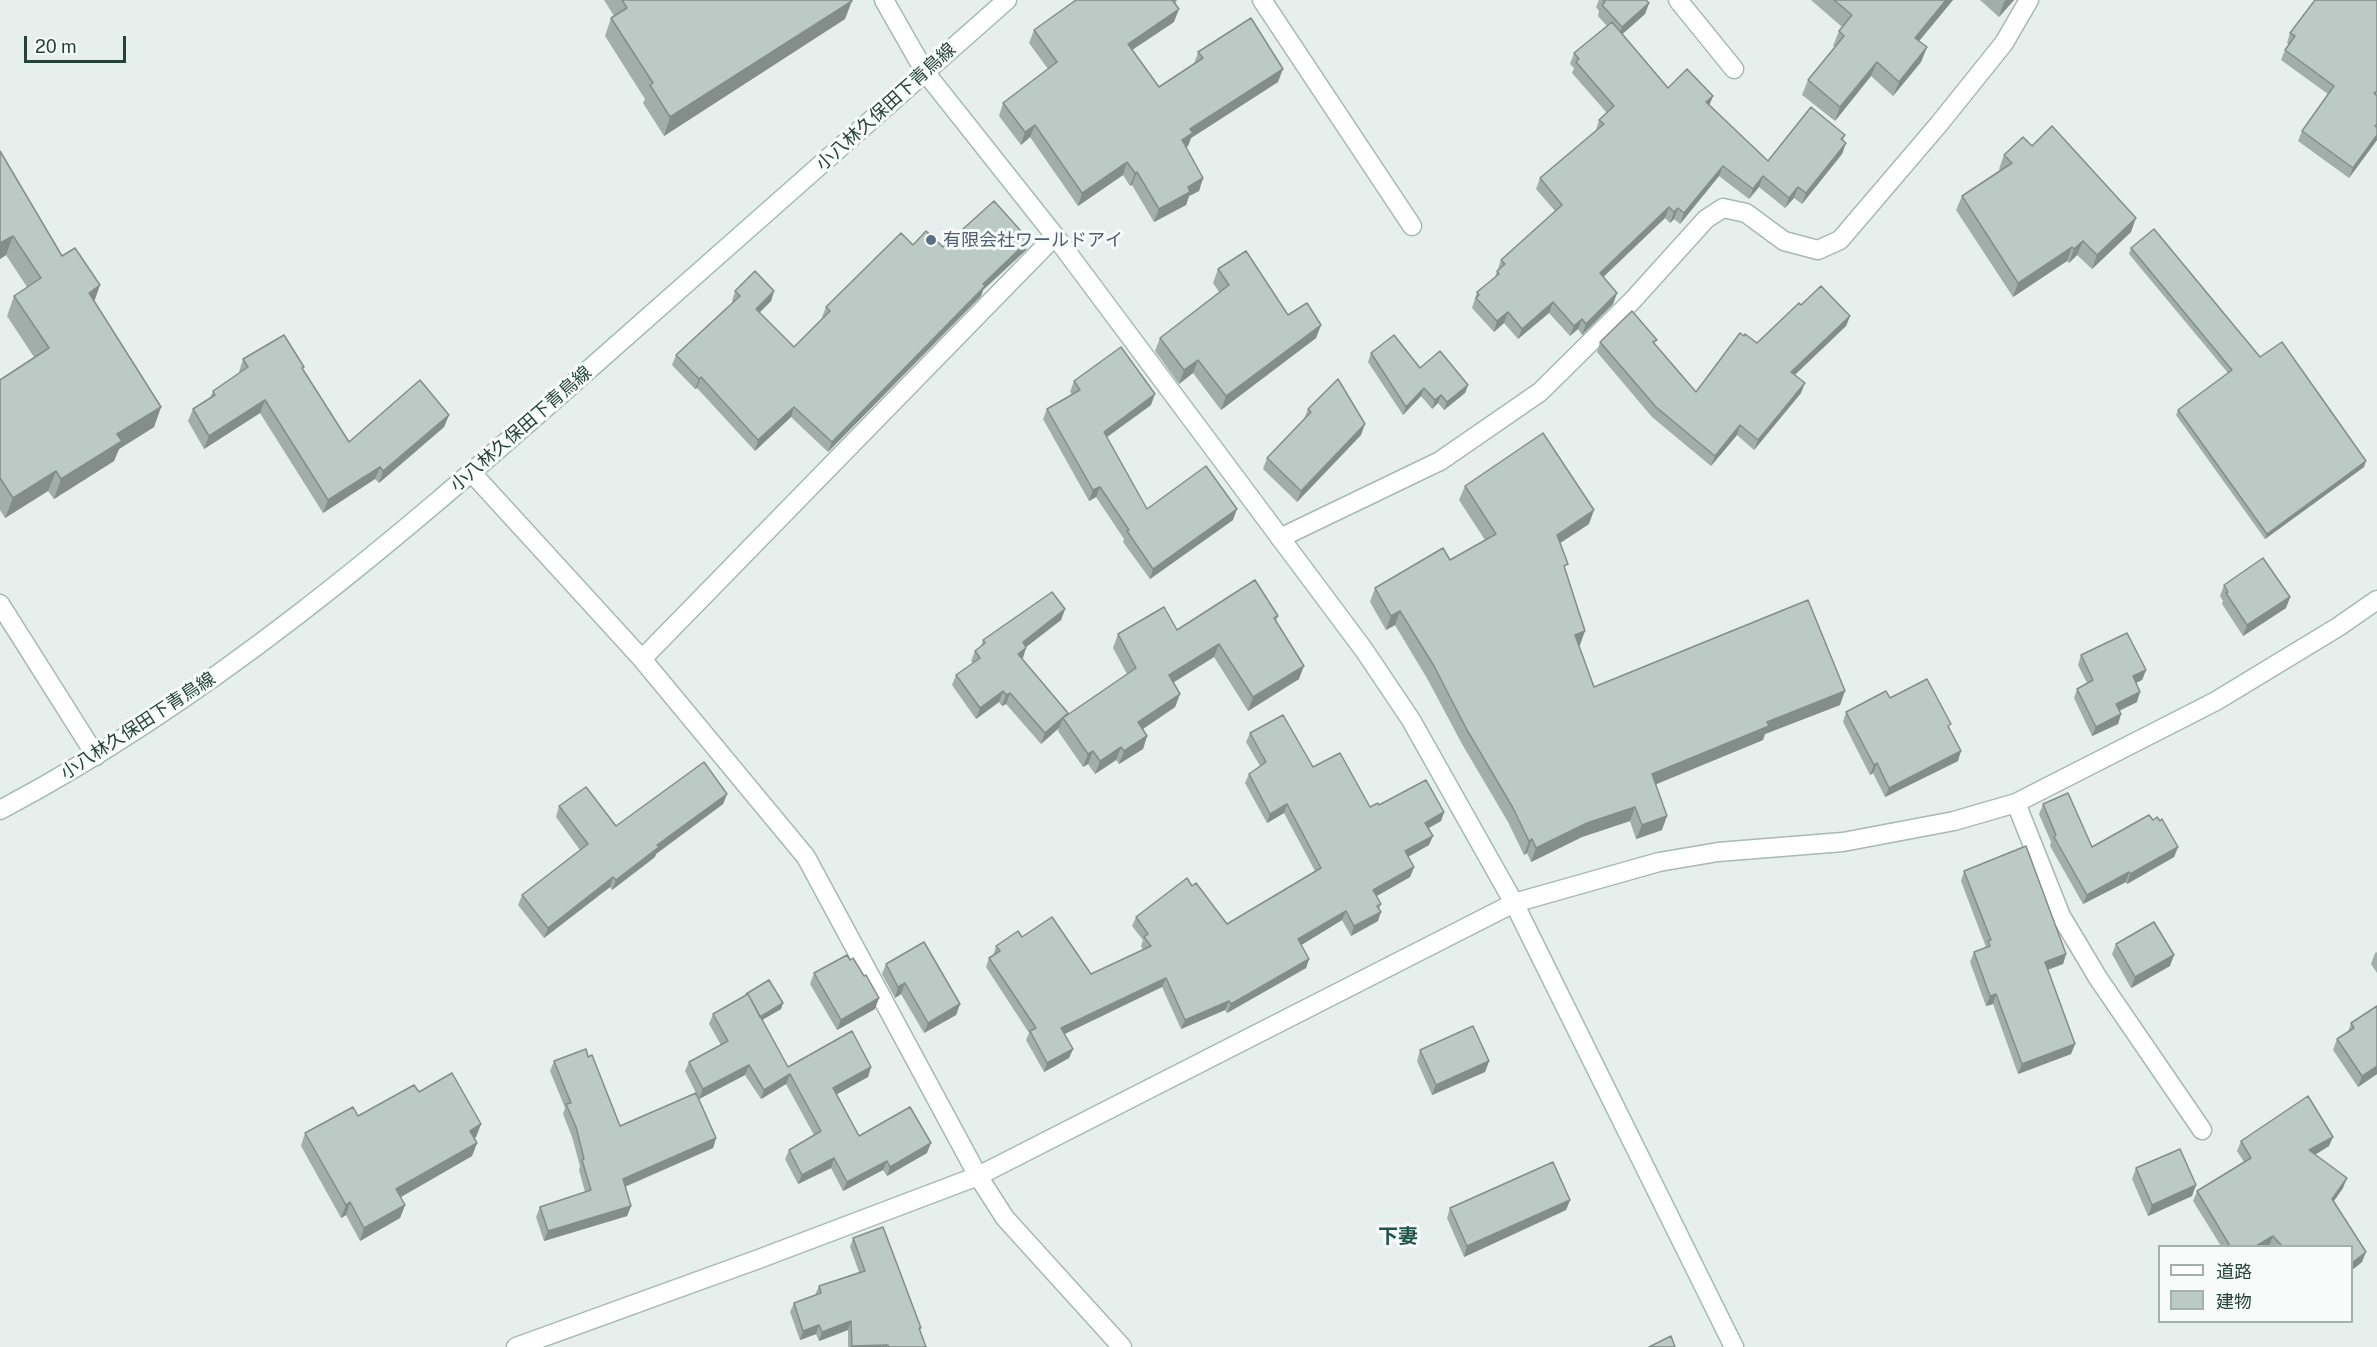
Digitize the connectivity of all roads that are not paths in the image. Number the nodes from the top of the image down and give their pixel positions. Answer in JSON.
{"nodes":[{"id":1,"x":884,"y":0,"type":"edge"},
{"id":2,"x":1007,"y":0,"type":"edge"},
{"id":3,"x":1262,"y":0,"type":"edge"},
{"id":4,"x":1678,"y":0,"type":"edge"},
{"id":5,"x":2029,"y":0,"type":"edge"},
{"id":6,"x":1734,"y":69,"type":"dead end"},
{"id":7,"x":925,"y":72,"type":"junction"},
{"id":8,"x":1412,"y":226,"type":"dead end"},
{"id":9,"x":1055,"y":236,"type":"junction"},
{"id":10,"x":472,"y":473,"type":"junction"},
{"id":11,"x":1280,"y":538,"type":"junction"},
{"id":12,"x":2377,"y":600,"type":"edge"},
{"id":13,"x":0,"y":604,"type":"edge"},
{"id":14,"x":642,"y":659,"type":"junction"},
{"id":15,"x":96,"y":756,"type":"junction"},
{"id":16,"x":2016,"y":803,"type":"junction"},
{"id":17,"x":0,"y":810,"type":"edge"},
{"id":18,"x":1514,"y":903,"type":"junction"},
{"id":19,"x":2202,"y":1130,"type":"dead end"},
{"id":20,"x":978,"y":1176,"type":"junction"},
{"id":21,"x":516,"y":1347,"type":"edge"},
{"id":22,"x":1122,"y":1347,"type":"edge"},
{"id":23,"x":1734,"y":1347,"type":"edge"}],
"edges":[{"from":1,"to":7,"type":"street"},
{"from":2,"to":7,"type":"street","name":"小八林久保田下青鳥線"},
{"from":3,"to":8,"type":"street"},
{"from":4,"to":6,"type":"street"},
{"from":5,"to":11,"type":"street"},
{"from":7,"to":9,"type":"street"},
{"from":7,"to":10,"type":"street","name":"小八林久保田下青鳥線"},
{"from":9,"to":11,"type":"street"},
{"from":9,"to":14,"type":"street"},
{"from":10,"to":14,"type":"street"},
{"from":10,"to":15,"type":"street","name":"小八林久保田下青鳥線"},
{"from":11,"to":18,"type":"street"},
{"from":12,"to":16,"type":"street"},
{"from":13,"to":15,"type":"street"},
{"from":14,"to":20,"type":"street"},
{"from":15,"to":17,"type":"street","name":"小八林久保田下青鳥線"},
{"from":16,"to":18,"type":"street"},
{"from":16,"to":19,"type":"street"},
{"from":18,"to":20,"type":"street"},
{"from":18,"to":23,"type":"street"},
{"from":20,"to":21,"type":"street"},
{"from":20,"to":22,"type":"street"}]}
